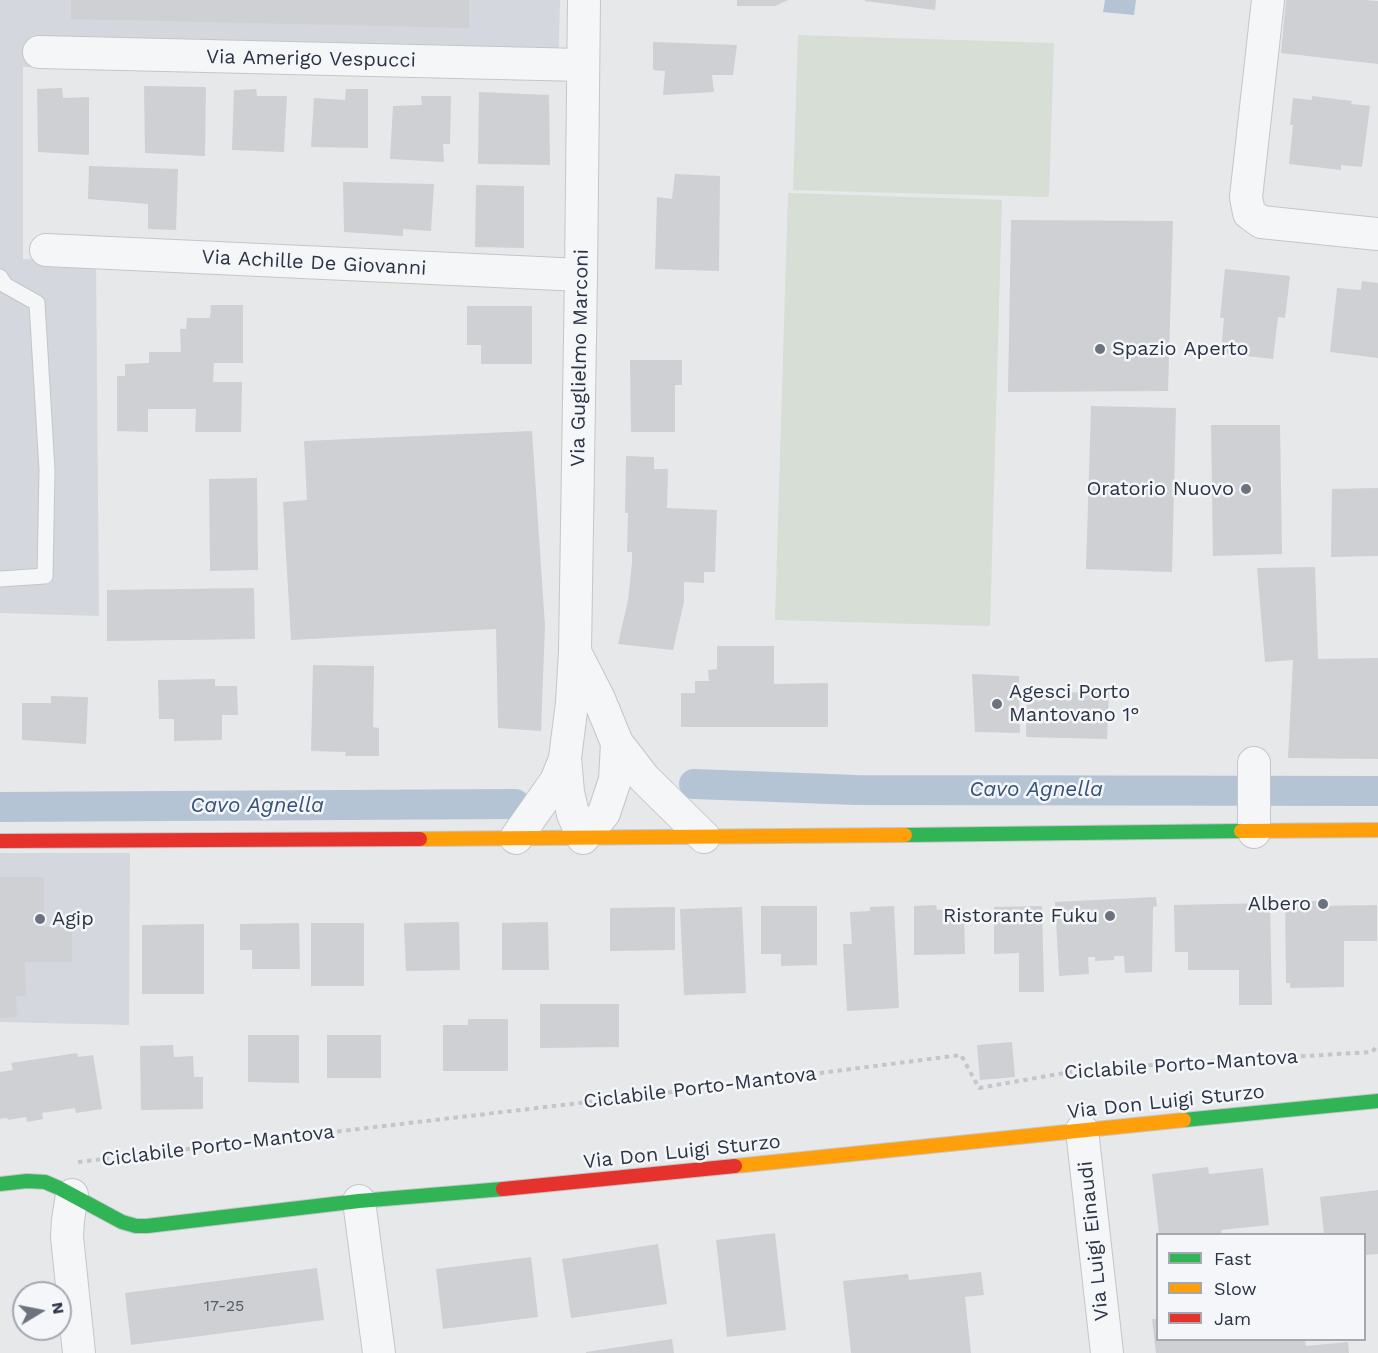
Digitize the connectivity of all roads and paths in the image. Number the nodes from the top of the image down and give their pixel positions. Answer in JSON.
{"nodes":[{"id":1,"x":584,"y":0,"type":"edge"},
{"id":2,"x":1269,"y":0,"type":"edge"},
{"id":3,"x":39,"y":52,"type":"dead end"},
{"id":4,"x":582,"y":65,"type":"junction"},
{"id":5,"x":1378,"y":234,"type":"edge"},
{"id":6,"x":46,"y":250,"type":"dead end"},
{"id":7,"x":581,"y":275,"type":"junction"},
{"id":8,"x":0,"y":277,"type":"edge"},
{"id":9,"x":0,"y":579,"type":"edge"},
{"id":10,"x":575,"y":651,"type":"junction"},
{"id":11,"x":616,"y":743,"type":"junction"},
{"id":12,"x":565,"y":758,"type":"junction"},
{"id":13,"x":1254,"y":763,"type":"dead end"},
{"id":14,"x":1378,"y":830,"type":"edge"},
{"id":15,"x":1254,"y":832,"type":"junction"},
{"id":16,"x":704,"y":837,"type":"junction"},
{"id":17,"x":516,"y":838,"type":"junction"},
{"id":18,"x":583,"y":838,"type":"junction"},
{"id":19,"x":0,"y":841,"type":"edge"},
{"id":20,"x":1378,"y":1045,"type":"edge"},
{"id":21,"x":1378,"y":1101,"type":"edge"},
{"id":22,"x":1082,"y":1130,"type":"junction"},
{"id":23,"x":72,"y":1163,"type":"dead end"},
{"id":24,"x":0,"y":1184,"type":"edge"},
{"id":25,"x":72,"y":1195,"type":"junction"},
{"id":26,"x":359,"y":1201,"type":"junction"},
{"id":27,"x":79,"y":1353,"type":"edge"},
{"id":28,"x":379,"y":1353,"type":"edge"},
{"id":29,"x":1107,"y":1353,"type":"edge"}],
"edges":[{"from":1,"to":4,"type":"street","name":"Via Guglielmo Marconi"},
{"from":2,"to":5,"type":"street"},
{"from":3,"to":4,"type":"street","name":"Via Amerigo Vespucci"},
{"from":4,"to":7,"type":"street","name":"Via Guglielmo Marconi"},
{"from":6,"to":7,"type":"street","name":"Via Achille De Giovanni"},
{"from":7,"to":10,"type":"street","name":"Via Guglielmo Marconi"},
{"from":8,"to":9,"type":"lane"},
{"from":10,"to":11,"type":"street","name":"Via Guglielmo Marconi"},
{"from":10,"to":12,"type":"street","name":"Via Guglielmo Marconi"},
{"from":11,"to":16,"type":"street","name":"Via Guglielmo Marconi"},
{"from":11,"to":18,"type":"street","name":"Via Guglielmo Marconi"},
{"from":12,"to":17,"type":"street","name":"Via Guglielmo Marconi"},
{"from":12,"to":18,"type":"street","name":"Via Guglielmo Marconi"},
{"from":13,"to":15,"type":"street"},
{"from":14,"to":15,"type":"street"},
{"from":15,"to":16,"type":"street"},
{"from":16,"to":18,"type":"street"},
{"from":17,"to":18,"type":"street"},
{"from":17,"to":19,"type":"street"},
{"from":20,"to":23,"type":"path","name":"Ciclabile Porto-Mantova"},
{"from":21,"to":22,"type":"street","name":"Via Don Luigi Sturzo"},
{"from":22,"to":26,"type":"street","name":"Via Don Luigi Sturzo"},
{"from":22,"to":29,"type":"street","name":"Via Luigi Einaudi"},
{"from":24,"to":25,"type":"street","name":"Via Don Luigi Sturzo"},
{"from":25,"to":26,"type":"street","name":"Via Don Luigi Sturzo"},
{"from":25,"to":27,"type":"street"},
{"from":26,"to":28,"type":"street"}]}
